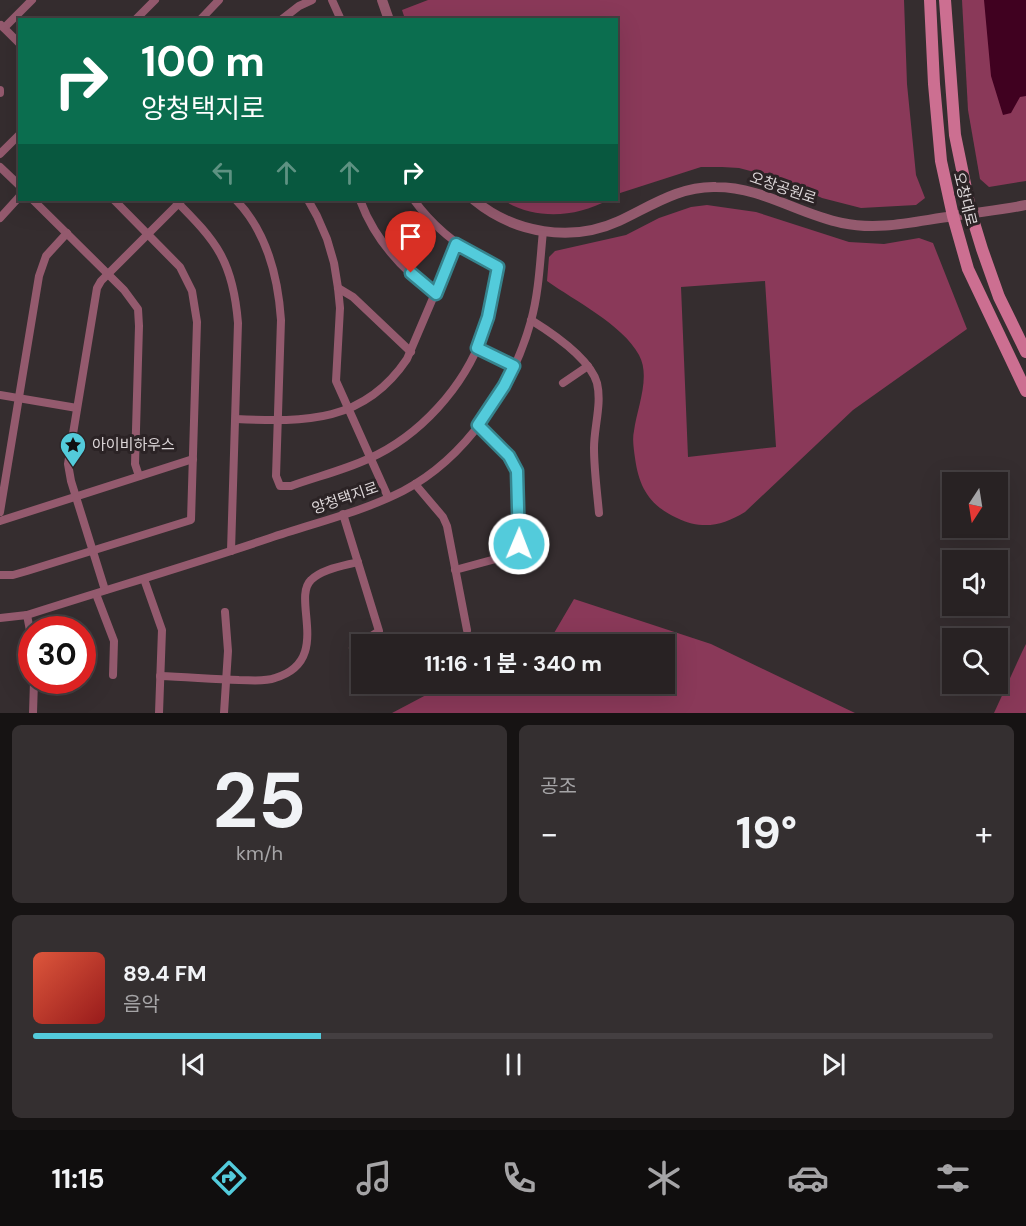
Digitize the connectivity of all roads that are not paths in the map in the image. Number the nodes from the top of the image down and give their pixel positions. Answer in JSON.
{"nodes":[{"id":1,"x":32,"y":0,"type":"edge"},
{"id":2,"x":155,"y":0,"type":"edge"},
{"id":3,"x":219,"y":0,"type":"edge"},
{"id":4,"x":312,"y":0,"type":"edge"},
{"id":5,"x":332,"y":0,"type":"edge"},
{"id":6,"x":382,"y":0,"type":"edge"},
{"id":7,"x":930,"y":0,"type":"edge"},
{"id":8,"x":945,"y":0,"type":"edge"},
{"id":9,"x":137,"y":18,"type":"edge"},
{"id":10,"x":202,"y":18,"type":"edge"},
{"id":11,"x":284,"y":18,"type":"edge"},
{"id":12,"x":340,"y":18,"type":"edge"},
{"id":13,"x":388,"y":18,"type":"edge"},
{"id":14,"x":2,"y":26,"type":"edge"},
{"id":15,"x":18,"y":42,"type":"edge"},
{"id":16,"x":18,"y":136,"type":"edge"},
{"id":17,"x":0,"y":154,"type":"edge"},
{"id":18,"x":0,"y":167,"type":"edge"},
{"id":19,"x":18,"y":184,"type":"edge"},
{"id":20,"x":18,"y":198,"type":"edge"},
{"id":21,"x":34,"y":201,"type":"edge"},
{"id":22,"x":115,"y":201,"type":"edge"},
{"id":23,"x":178,"y":201,"type":"edge"},
{"id":24,"x":237,"y":201,"type":"edge"},
{"id":25,"x":309,"y":201,"type":"edge"},
{"id":26,"x":360,"y":201,"type":"edge"},
{"id":27,"x":415,"y":201,"type":"edge"},
{"id":28,"x":475,"y":201,"type":"edge"},
{"id":29,"x":1026,"y":206,"type":"edge"},
{"id":30,"x":971,"y":213,"type":"junction"},
{"id":31,"x":953,"y":216,"type":"junction"},
{"id":32,"x":0,"y":218,"type":"edge"},
{"id":33,"x":543,"y":231,"type":"junction"},
{"id":34,"x":67,"y":233,"type":"junction"},
{"id":35,"x":148,"y":234,"type":"junction"},
{"id":36,"x":456,"y":244,"type":"junction"},
{"id":37,"x":108,"y":274,"type":"junction"},
{"id":38,"x":338,"y":288,"type":"junction"},
{"id":39,"x":436,"y":294,"type":"junction"},
{"id":40,"x":531,"y":320,"type":"junction"},
{"id":41,"x":477,"y":348,"type":"junction"},
{"id":42,"x":411,"y":352,"type":"junction"},
{"id":43,"x":1026,"y":352,"type":"edge"},
{"id":44,"x":514,"y":366,"type":"junction"},
{"id":45,"x":588,"y":366,"type":"junction"},
{"id":46,"x":563,"y":383,"type":"dead end"},
{"id":47,"x":1026,"y":391,"type":"edge"},
{"id":48,"x":0,"y":395,"type":"edge"},
{"id":49,"x":19,"y":398,"type":"junction"},
{"id":50,"x":77,"y":408,"type":"junction"},
{"id":51,"x":348,"y":409,"type":"junction"},
{"id":52,"x":236,"y":419,"type":"junction"},
{"id":53,"x":278,"y":420,"type":"junction"},
{"id":54,"x":478,"y":425,"type":"junction"},
{"id":55,"x":371,"y":458,"type":"junction"},
{"id":56,"x":193,"y":459,"type":"junction"},
{"id":57,"x":139,"y":476,"type":"junction"},
{"id":58,"x":415,"y":484,"type":"junction"},
{"id":59,"x":76,"y":497,"type":"junction"},
{"id":60,"x":388,"y":497,"type":"junction"},
{"id":61,"x":0,"y":512,"type":"edge"},
{"id":62,"x":600,"y":513,"type":"dead end"},
{"id":63,"x":343,"y":514,"type":"junction"},
{"id":64,"x":0,"y":521,"type":"edge"},
{"id":65,"x":93,"y":551,"type":"junction"},
{"id":66,"x":231,"y":551,"type":"junction"},
{"id":67,"x":358,"y":561,"type":"junction"},
{"id":68,"x":455,"y":570,"type":"junction"},
{"id":69,"x":0,"y":575,"type":"edge"},
{"id":70,"x":144,"y":579,"type":"junction"},
{"id":71,"x":105,"y":590,"type":"junction"},
{"id":72,"x":96,"y":594,"type":"junction"},
{"id":73,"x":225,"y":612,"type":"dead end"},
{"id":74,"x":27,"y":615,"type":"joint"},
{"id":75,"x":0,"y":618,"type":"edge"},
{"id":76,"x":467,"y":630,"type":"dead end"},
{"id":77,"x":374,"y":634,"type":"edge"},
{"id":78,"x":113,"y":675,"type":"dead end"},
{"id":79,"x":160,"y":675,"type":"junction"},
{"id":80,"x":226,"y":680,"type":"junction"},
{"id":81,"x":34,"y":694,"type":"edge"},
{"id":82,"x":33,"y":713,"type":"edge"},
{"id":83,"x":159,"y":713,"type":"edge"},
{"id":84,"x":224,"y":713,"type":"edge"}],
"edges":[{"from":1,"to":14,"type":"street"},
{"from":2,"to":9,"type":"street"},
{"from":3,"to":10,"type":"street"},
{"from":4,"to":11,"type":"street"},
{"from":5,"to":12,"type":"street"},
{"from":6,"to":13,"type":"street"},
{"from":7,"to":31,"type":"main road","name":"오창대로"},
{"from":8,"to":30,"type":"main road","name":"오창대로"},
{"from":14,"to":15,"type":"street"},
{"from":16,"to":17,"type":"street"},
{"from":18,"to":19,"type":"street"},
{"from":20,"to":32,"type":"street"},
{"from":21,"to":34,"type":"street"},
{"from":22,"to":35,"type":"street"},
{"from":23,"to":35,"type":"street"},
{"from":23,"to":52,"type":"street"},
{"from":24,"to":53,"type":"street"},
{"from":25,"to":38,"type":"street"},
{"from":26,"to":39,"type":"street"},
{"from":27,"to":36,"type":"street"},
{"from":28,"to":33,"type":"street","name":"오창공원로"},
{"from":29,"to":30,"type":"street","name":"오창공원로"},
{"from":30,"to":31,"type":"street","name":"오창공원로"},
{"from":30,"to":43,"type":"main road","name":"오창대로"},
{"from":31,"to":33,"type":"street","name":"오창공원로"},
{"from":31,"to":47,"type":"main road","name":"오창대로"},
{"from":33,"to":40,"type":"street","name":"양청택지로"},
{"from":34,"to":37,"type":"street"},
{"from":34,"to":49,"type":"street"},
{"from":35,"to":37,"type":"street"},
{"from":35,"to":56,"type":"street"},
{"from":36,"to":39,"type":"street"},
{"from":36,"to":41,"type":"street"},
{"from":37,"to":50,"type":"street"},
{"from":37,"to":57,"type":"street"},
{"from":38,"to":42,"type":"street"},
{"from":38,"to":51,"type":"street"},
{"from":39,"to":42,"type":"street"},
{"from":40,"to":44,"type":"street","name":"양청택지로"},
{"from":40,"to":45,"type":"street"},
{"from":41,"to":44,"type":"street"},
{"from":41,"to":55,"type":"street"},
{"from":42,"to":51,"type":"street"},
{"from":44,"to":54,"type":"street","name":"양청택지로"},
{"from":45,"to":46,"type":"street"},
{"from":45,"to":62,"type":"street"},
{"from":48,"to":49,"type":"street"},
{"from":49,"to":50,"type":"street"},
{"from":49,"to":61,"type":"street"},
{"from":50,"to":59,"type":"street"},
{"from":51,"to":53,"type":"street"},
{"from":51,"to":55,"type":"street"},
{"from":52,"to":53,"type":"street"},
{"from":52,"to":66,"type":"street"},
{"from":53,"to":55,"type":"street"},
{"from":54,"to":58,"type":"street","name":"양청택지로"},
{"from":54,"to":68,"type":"street"},
{"from":55,"to":60,"type":"street"},
{"from":56,"to":57,"type":"street"},
{"from":56,"to":65,"type":"street"},
{"from":57,"to":59,"type":"street"},
{"from":58,"to":60,"type":"street","name":"양청택지로"},
{"from":58,"to":68,"type":"street"},
{"from":59,"to":64,"type":"street"},
{"from":59,"to":65,"type":"street"},
{"from":60,"to":63,"type":"street","name":"양청택지로"},
{"from":63,"to":66,"type":"street","name":"양청택지로"},
{"from":63,"to":67,"type":"street"},
{"from":65,"to":69,"type":"street"},
{"from":65,"to":71,"type":"street"},
{"from":66,"to":70,"type":"street","name":"양청택지로"},
{"from":67,"to":77,"type":"street"},
{"from":67,"to":80,"type":"street"},
{"from":68,"to":76,"type":"street"},
{"from":70,"to":71,"type":"street","name":"양청택지로"},
{"from":70,"to":79,"type":"street"},
{"from":71,"to":72,"type":"street","name":"양청택지로"},
{"from":72,"to":74,"type":"street","name":"양청택지로"},
{"from":72,"to":78,"type":"street"},
{"from":73,"to":80,"type":"street"},
{"from":74,"to":75,"type":"street","name":"양청택지로"},
{"from":79,"to":80,"type":"street"},
{"from":79,"to":83,"type":"street"},
{"from":80,"to":84,"type":"street"},
{"from":81,"to":82,"type":"street"}]}
